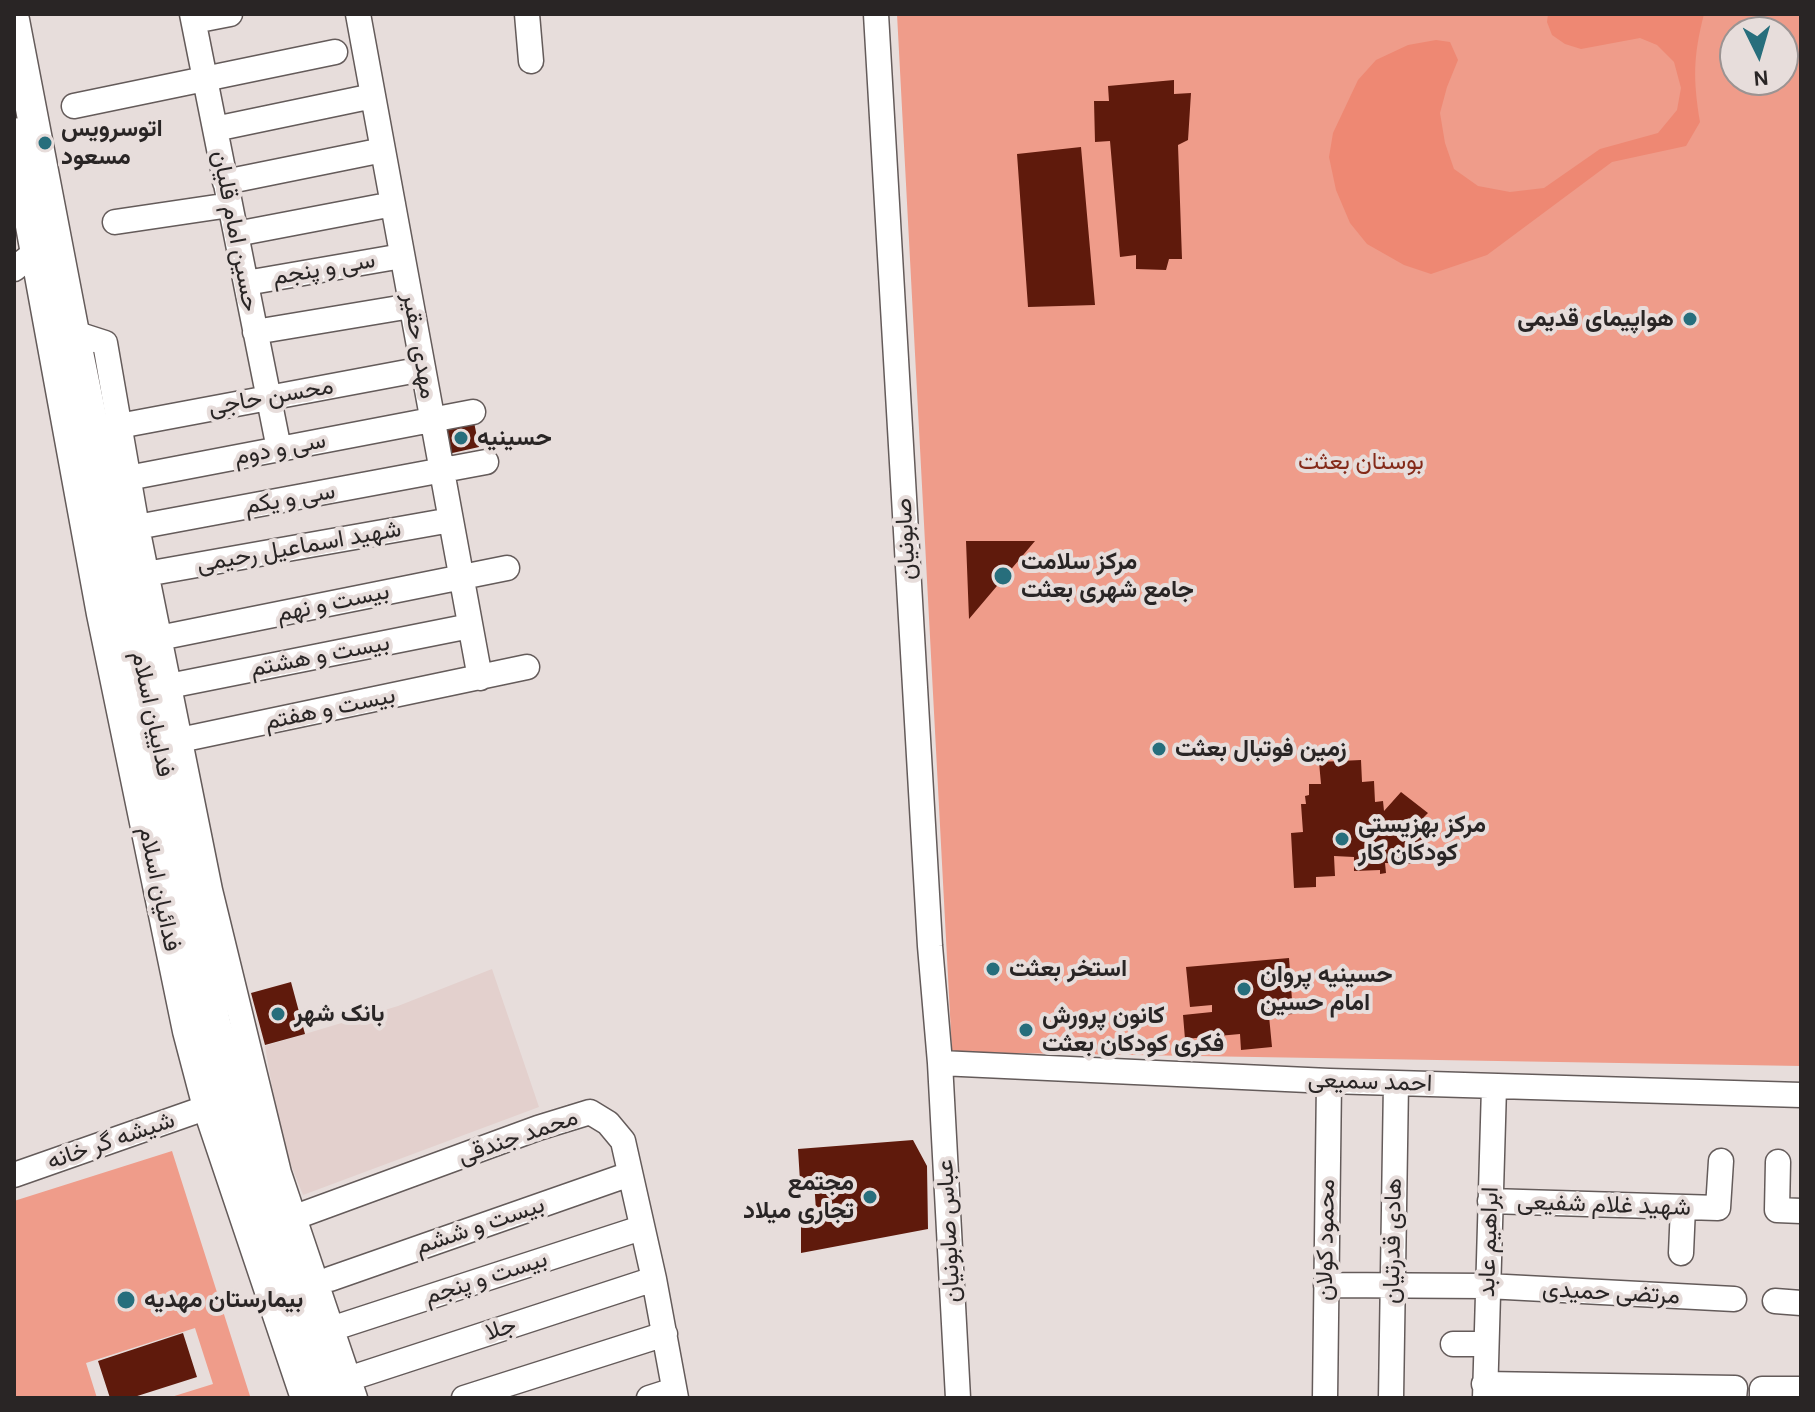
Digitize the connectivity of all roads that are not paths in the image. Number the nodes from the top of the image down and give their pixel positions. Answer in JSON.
{"nodes":[{"id":1,"x":230,"y":14,"type":"edge"},
{"id":2,"x":358,"y":14,"type":"edge"},
{"id":3,"x":527,"y":14,"type":"edge"},
{"id":4,"x":876,"y":14,"type":"edge"},
{"id":5,"x":193,"y":18,"type":"edge"},
{"id":6,"x":14,"y":20,"type":"edge"},
{"id":7,"x":335,"y":52,"type":"dead end"},
{"id":8,"x":531,"y":61,"type":"dead end"},
{"id":9,"x":205,"y":78,"type":"junction"},
{"id":10,"x":373,"y":96,"type":"junction"},
{"id":11,"x":74,"y":106,"type":"dead end"},
{"id":12,"x":215,"y":129,"type":"junction"},
{"id":13,"x":14,"y":133,"type":"edge"},
{"id":14,"x":383,"y":150,"type":"junction"},
{"id":15,"x":228,"y":193,"type":"junction"},
{"id":16,"x":393,"y":204,"type":"junction"},
{"id":17,"x":115,"y":222,"type":"dead end"},
{"id":18,"x":236,"y":234,"type":"junction"},
{"id":19,"x":402,"y":256,"type":"junction"},
{"id":20,"x":26,"y":260,"type":"edge"},
{"id":21,"x":246,"y":283,"type":"junction"},
{"id":22,"x":411,"y":306,"type":"junction"},
{"id":23,"x":255,"y":332,"type":"junction"},
{"id":24,"x":74,"y":333,"type":"junction"},
{"id":25,"x":423,"y":369,"type":"junction"},
{"id":26,"x":84,"y":380,"type":"junction"},
{"id":27,"x":268,"y":397,"type":"junction"},
{"id":28,"x":473,"y":412,"type":"dead end"},
{"id":29,"x":432,"y":420,"type":"junction"},
{"id":30,"x":119,"y":426,"type":"junction"},
{"id":31,"x":279,"y":449,"type":"junction"},
{"id":32,"x":486,"y":462,"type":"dead end"},
{"id":33,"x":442,"y":472,"type":"junction"},
{"id":34,"x":128,"y":478,"type":"junction"},
{"id":35,"x":451,"y":520,"type":"junction"},
{"id":36,"x":137,"y":527,"type":"junction"},
{"id":37,"x":507,"y":568,"type":"dead end"},
{"id":38,"x":146,"y":574,"type":"junction"},
{"id":39,"x":461,"y":576,"type":"junction"},
{"id":40,"x":102,"y":614,"type":"junction"},
{"id":41,"x":470,"y":626,"type":"junction"},
{"id":42,"x":159,"y":638,"type":"junction"},
{"id":43,"x":527,"y":667,"type":"dead end"},
{"id":44,"x":480,"y":678,"type":"junction"},
{"id":45,"x":169,"y":686,"type":"junction"},
{"id":46,"x":180,"y":740,"type":"junction"},
{"id":47,"x":228,"y":1019,"type":"junction"},
{"id":48,"x":940,"y":1063,"type":"junction"},
{"id":49,"x":1329,"y":1081,"type":"junction"},
{"id":50,"x":1396,"y":1083,"type":"junction"},
{"id":51,"x":1494,"y":1087,"type":"junction"},
{"id":52,"x":1801,"y":1095,"type":"edge"},
{"id":53,"x":208,"y":1107,"type":"junction"},
{"id":54,"x":1721,"y":1161,"type":"dead end"},
{"id":55,"x":1778,"y":1162,"type":"dead end"},
{"id":56,"x":630,"y":1174,"type":"junction"},
{"id":57,"x":14,"y":1175,"type":"edge"},
{"id":58,"x":1490,"y":1201,"type":"junction"},
{"id":59,"x":1683,"y":1207,"type":"junction"},
{"id":60,"x":1789,"y":1211,"type":"edge"},
{"id":61,"x":283,"y":1221,"type":"junction"},
{"id":62,"x":641,"y":1228,"type":"junction"},
{"id":63,"x":1681,"y":1253,"type":"dead end"},
{"id":64,"x":330,"y":1279,"type":"dead end"},
{"id":65,"x":654,"y":1279,"type":"junction"},
{"id":66,"x":1326,"y":1285,"type":"junction"},
{"id":67,"x":1392,"y":1285,"type":"junction"},
{"id":68,"x":1487,"y":1286,"type":"junction"},
{"id":69,"x":1734,"y":1299,"type":"dead end"},
{"id":70,"x":1775,"y":1301,"type":"dead end"},
{"id":71,"x":1801,"y":1303,"type":"edge"},
{"id":72,"x":331,"y":1329,"type":"junction"},
{"id":73,"x":665,"y":1334,"type":"junction"},
{"id":74,"x":1453,"y":1344,"type":"dead end"},
{"id":75,"x":1486,"y":1344,"type":"junction"},
{"id":76,"x":1484,"y":1391,"type":"edge"},
{"id":77,"x":345,"y":1392,"type":"edge"},
{"id":78,"x":1795,"y":1392,"type":"edge"},
{"id":79,"x":1734,"y":1393,"type":"edge"},
{"id":80,"x":1762,"y":1393,"type":"edge"},
{"id":81,"x":675,"y":1394,"type":"edge"},
{"id":82,"x":306,"y":1398,"type":"edge"},
{"id":83,"x":464,"y":1398,"type":"edge"},
{"id":84,"x":649,"y":1398,"type":"edge"},
{"id":85,"x":958,"y":1398,"type":"edge"},
{"id":86,"x":1325,"y":1398,"type":"edge"},
{"id":87,"x":1391,"y":1398,"type":"edge"}],
"edges":[{"from":1,"to":5,"type":"street"},
{"from":2,"to":10,"type":"street","name":"مهدی حقیر"},
{"from":3,"to":8,"type":"street"},
{"from":4,"to":48,"type":"street","name":"صابونیان"},
{"from":5,"to":9,"type":"street","name":"حسین امام قلیان"},
{"from":6,"to":24,"type":"main road","name":"فداییان اسلام"},
{"from":7,"to":9,"type":"street"},
{"from":9,"to":11,"type":"street"},
{"from":9,"to":12,"type":"street","name":"حسین امام قلیان"},
{"from":10,"to":12,"type":"street"},
{"from":10,"to":14,"type":"street","name":"مهدی حقیر"},
{"from":12,"to":15,"type":"street","name":"حسین امام قلیان"},
{"from":13,"to":20,"type":"main road","name":"فدائیان اسلام"},
{"from":14,"to":15,"type":"street"},
{"from":14,"to":16,"type":"street","name":"مهدی حقیر"},
{"from":15,"to":17,"type":"street"},
{"from":15,"to":18,"type":"street","name":"حسین امام قلیان"},
{"from":16,"to":18,"type":"street"},
{"from":16,"to":19,"type":"street","name":"مهدی حقیر"},
{"from":18,"to":21,"type":"street","name":"حسین امام قلیان"},
{"from":19,"to":21,"type":"street","name":"سی و پنجم"},
{"from":19,"to":22,"type":"street","name":"مهدی حقیر"},
{"from":20,"to":40,"type":"main road","name":"فدائیان اسلام"},
{"from":21,"to":23,"type":"street","name":"حسین امام قلیان"},
{"from":22,"to":23,"type":"street"},
{"from":22,"to":25,"type":"street","name":"مهدی حقیر"},
{"from":23,"to":27,"type":"street","name":"حسین امام قلیان"},
{"from":24,"to":26,"type":"main road","name":"فداییان اسلام"},
{"from":24,"to":30,"type":"street"},
{"from":25,"to":27,"type":"street","name":"محسن حاجی"},
{"from":25,"to":29,"type":"street","name":"مهدی حقیر"},
{"from":26,"to":40,"type":"main road"},
{"from":26,"to":47,"type":"main road","name":"فداییان اسلام"},
{"from":27,"to":30,"type":"street","name":"محسن حاجی"},
{"from":27,"to":31,"type":"street","name":"حسین امام قلیان"},
{"from":28,"to":29,"type":"street","name":"سی و دوم"},
{"from":29,"to":31,"type":"street","name":"سی و دوم"},
{"from":29,"to":33,"type":"street","name":"مهدی حقیر"},
{"from":30,"to":34,"type":"street"},
{"from":31,"to":34,"type":"street","name":"سی و دوم"},
{"from":32,"to":33,"type":"street","name":"سی و یکم"},
{"from":33,"to":35,"type":"street","name":"مهدی حقیر"},
{"from":33,"to":36,"type":"street","name":"سی و یکم"},
{"from":34,"to":36,"type":"street"},
{"from":35,"to":38,"type":"street","name":"شهید اسماعیل رحیمی"},
{"from":35,"to":39,"type":"street","name":"مهدی حقیر"},
{"from":36,"to":38,"type":"street"},
{"from":37,"to":39,"type":"street","name":"بیست و نهم"},
{"from":38,"to":42,"type":"street"},
{"from":39,"to":41,"type":"street","name":"مهدی حقیر"},
{"from":39,"to":42,"type":"street","name":"بیست و نهم"},
{"from":40,"to":53,"type":"main road","name":"فدائیان اسلام"},
{"from":41,"to":44,"type":"street","name":"مهدی حقیر"},
{"from":41,"to":45,"type":"street","name":"بیست و هشتم"},
{"from":42,"to":45,"type":"street"},
{"from":43,"to":44,"type":"street","name":"بیست و هفتم"},
{"from":44,"to":46,"type":"street","name":"بیست و هفتم"},
{"from":45,"to":46,"type":"street"},
{"from":46,"to":47,"type":"street"},
{"from":47,"to":61,"type":"main road","name":"فداییان اسلام"},
{"from":48,"to":49,"type":"street","name":"احمد سمیعی"},
{"from":48,"to":85,"type":"street","name":"عباس صابونیان"},
{"from":49,"to":50,"type":"street","name":"احمد سمیعی"},
{"from":49,"to":66,"type":"street","name":"محمود کولان"},
{"from":50,"to":51,"type":"street","name":"احمد سمیعی"},
{"from":50,"to":67,"type":"street","name":"هادی قدرتیان"},
{"from":51,"to":52,"type":"street","name":"احمد سمیعی"},
{"from":51,"to":58,"type":"street","name":"ابراهیم عابد"},
{"from":53,"to":57,"type":"street","name":"شیشه گر خانه"},
{"from":53,"to":82,"type":"main road","name":"فدائیان اسلام"},
{"from":54,"to":59,"type":"street","name":"شهید غلام شفیعی"},
{"from":55,"to":60,"type":"street"},
{"from":56,"to":61,"type":"street","name":"محمد جندقی"},
{"from":56,"to":62,"type":"street","name":"محمد جندقی"},
{"from":56,"to":64,"type":"street","name":"بیست و ششم"},
{"from":58,"to":59,"type":"street","name":"شهید غلام شفیعی"},
{"from":58,"to":68,"type":"street","name":"ابراهیم عابد"},
{"from":59,"to":63,"type":"street"},
{"from":61,"to":72,"type":"street"},
{"from":61,"to":77,"type":"main road","name":"فداییان اسلام"},
{"from":62,"to":65,"type":"street","name":"محمد جندقی"},
{"from":62,"to":72,"type":"street","name":"بیست و پنجم"},
{"from":65,"to":73,"type":"street","name":"محمد جندقی"},
{"from":65,"to":77,"type":"street","name":"جلا"},
{"from":66,"to":67,"type":"street","name":"مرتضی حمیدی"},
{"from":66,"to":86,"type":"street","name":"محمود کولان"},
{"from":67,"to":68,"type":"street","name":"مرتضی حمیدی"},
{"from":67,"to":87,"type":"street","name":"هادی قدرتیان"},
{"from":68,"to":69,"type":"street","name":"مرتضی حمیدی"},
{"from":68,"to":75,"type":"street","name":"ابراهیم عابد"},
{"from":70,"to":71,"type":"street"},
{"from":72,"to":77,"type":"street"},
{"from":73,"to":81,"type":"street","name":"محمد جندقی"},
{"from":73,"to":83,"type":"street"},
{"from":74,"to":75,"type":"street"},
{"from":75,"to":76,"type":"street","name":"ابراهیم عابد"},
{"from":76,"to":79,"type":"street"},
{"from":78,"to":80,"type":"street"},
{"from":81,"to":84,"type":"street"}]}
